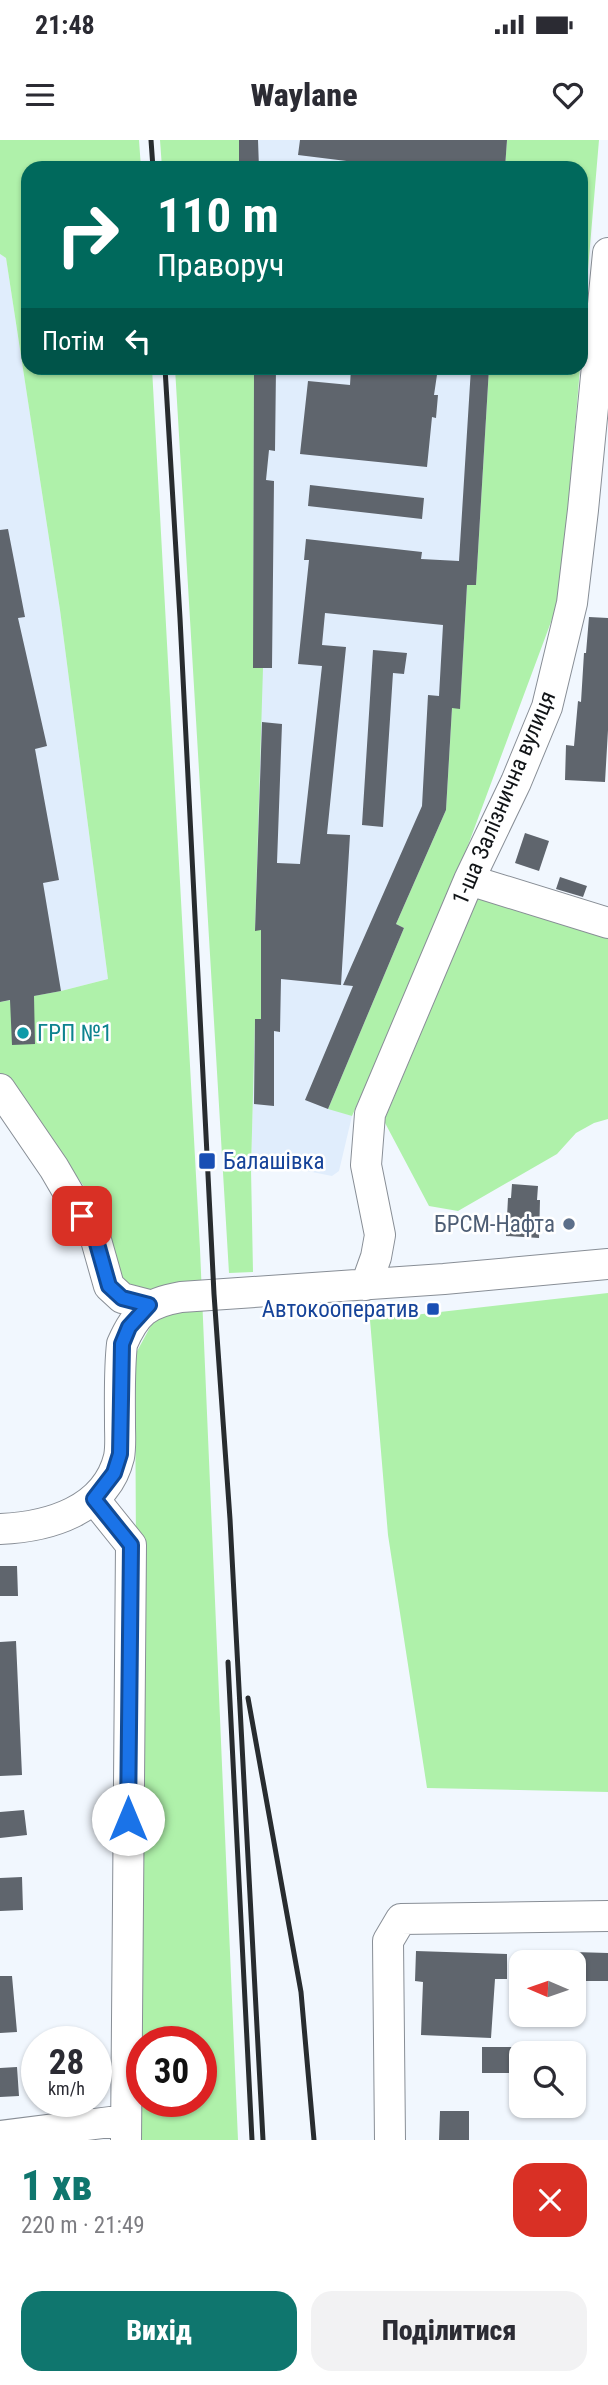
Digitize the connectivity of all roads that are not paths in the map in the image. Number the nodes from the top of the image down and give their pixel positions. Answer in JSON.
{"nodes":[{"id":1,"x":608,"y":253,"type":"edge"},
{"id":2,"x":469,"y":880,"type":"junction"},
{"id":3,"x":608,"y":923,"type":"edge"},
{"id":4,"x":0,"y":1089,"type":"edge"},
{"id":5,"x":608,"y":1264,"type":"edge"},
{"id":6,"x":366,"y":1285,"type":"junction"},
{"id":7,"x":149,"y":1305,"type":"junction"},
{"id":8,"x":83,"y":1506,"type":"junction"},
{"id":9,"x":0,"y":1529,"type":"edge"},
{"id":10,"x":608,"y":1916,"type":"edge"},
{"id":11,"x":126,"y":2130,"type":"edge"},
{"id":12,"x":0,"y":2136,"type":"edge"},
{"id":13,"x":390,"y":2140,"type":"edge"}],
"edges":[{"from":1,"to":2,"type":"street","name":"1-ша Залізнична вулиця"},
{"from":2,"to":3,"type":"street"},
{"from":2,"to":6,"type":"street","name":"1-ша Залізнична вулиця"},
{"from":4,"to":7,"type":"street"},
{"from":5,"to":6,"type":"street"},
{"from":6,"to":7,"type":"street"},
{"from":7,"to":8,"type":"street"},
{"from":8,"to":9,"type":"street"},
{"from":8,"to":11,"type":"street"},
{"from":10,"to":13,"type":"street"},
{"from":11,"to":12,"type":"street"}]}
